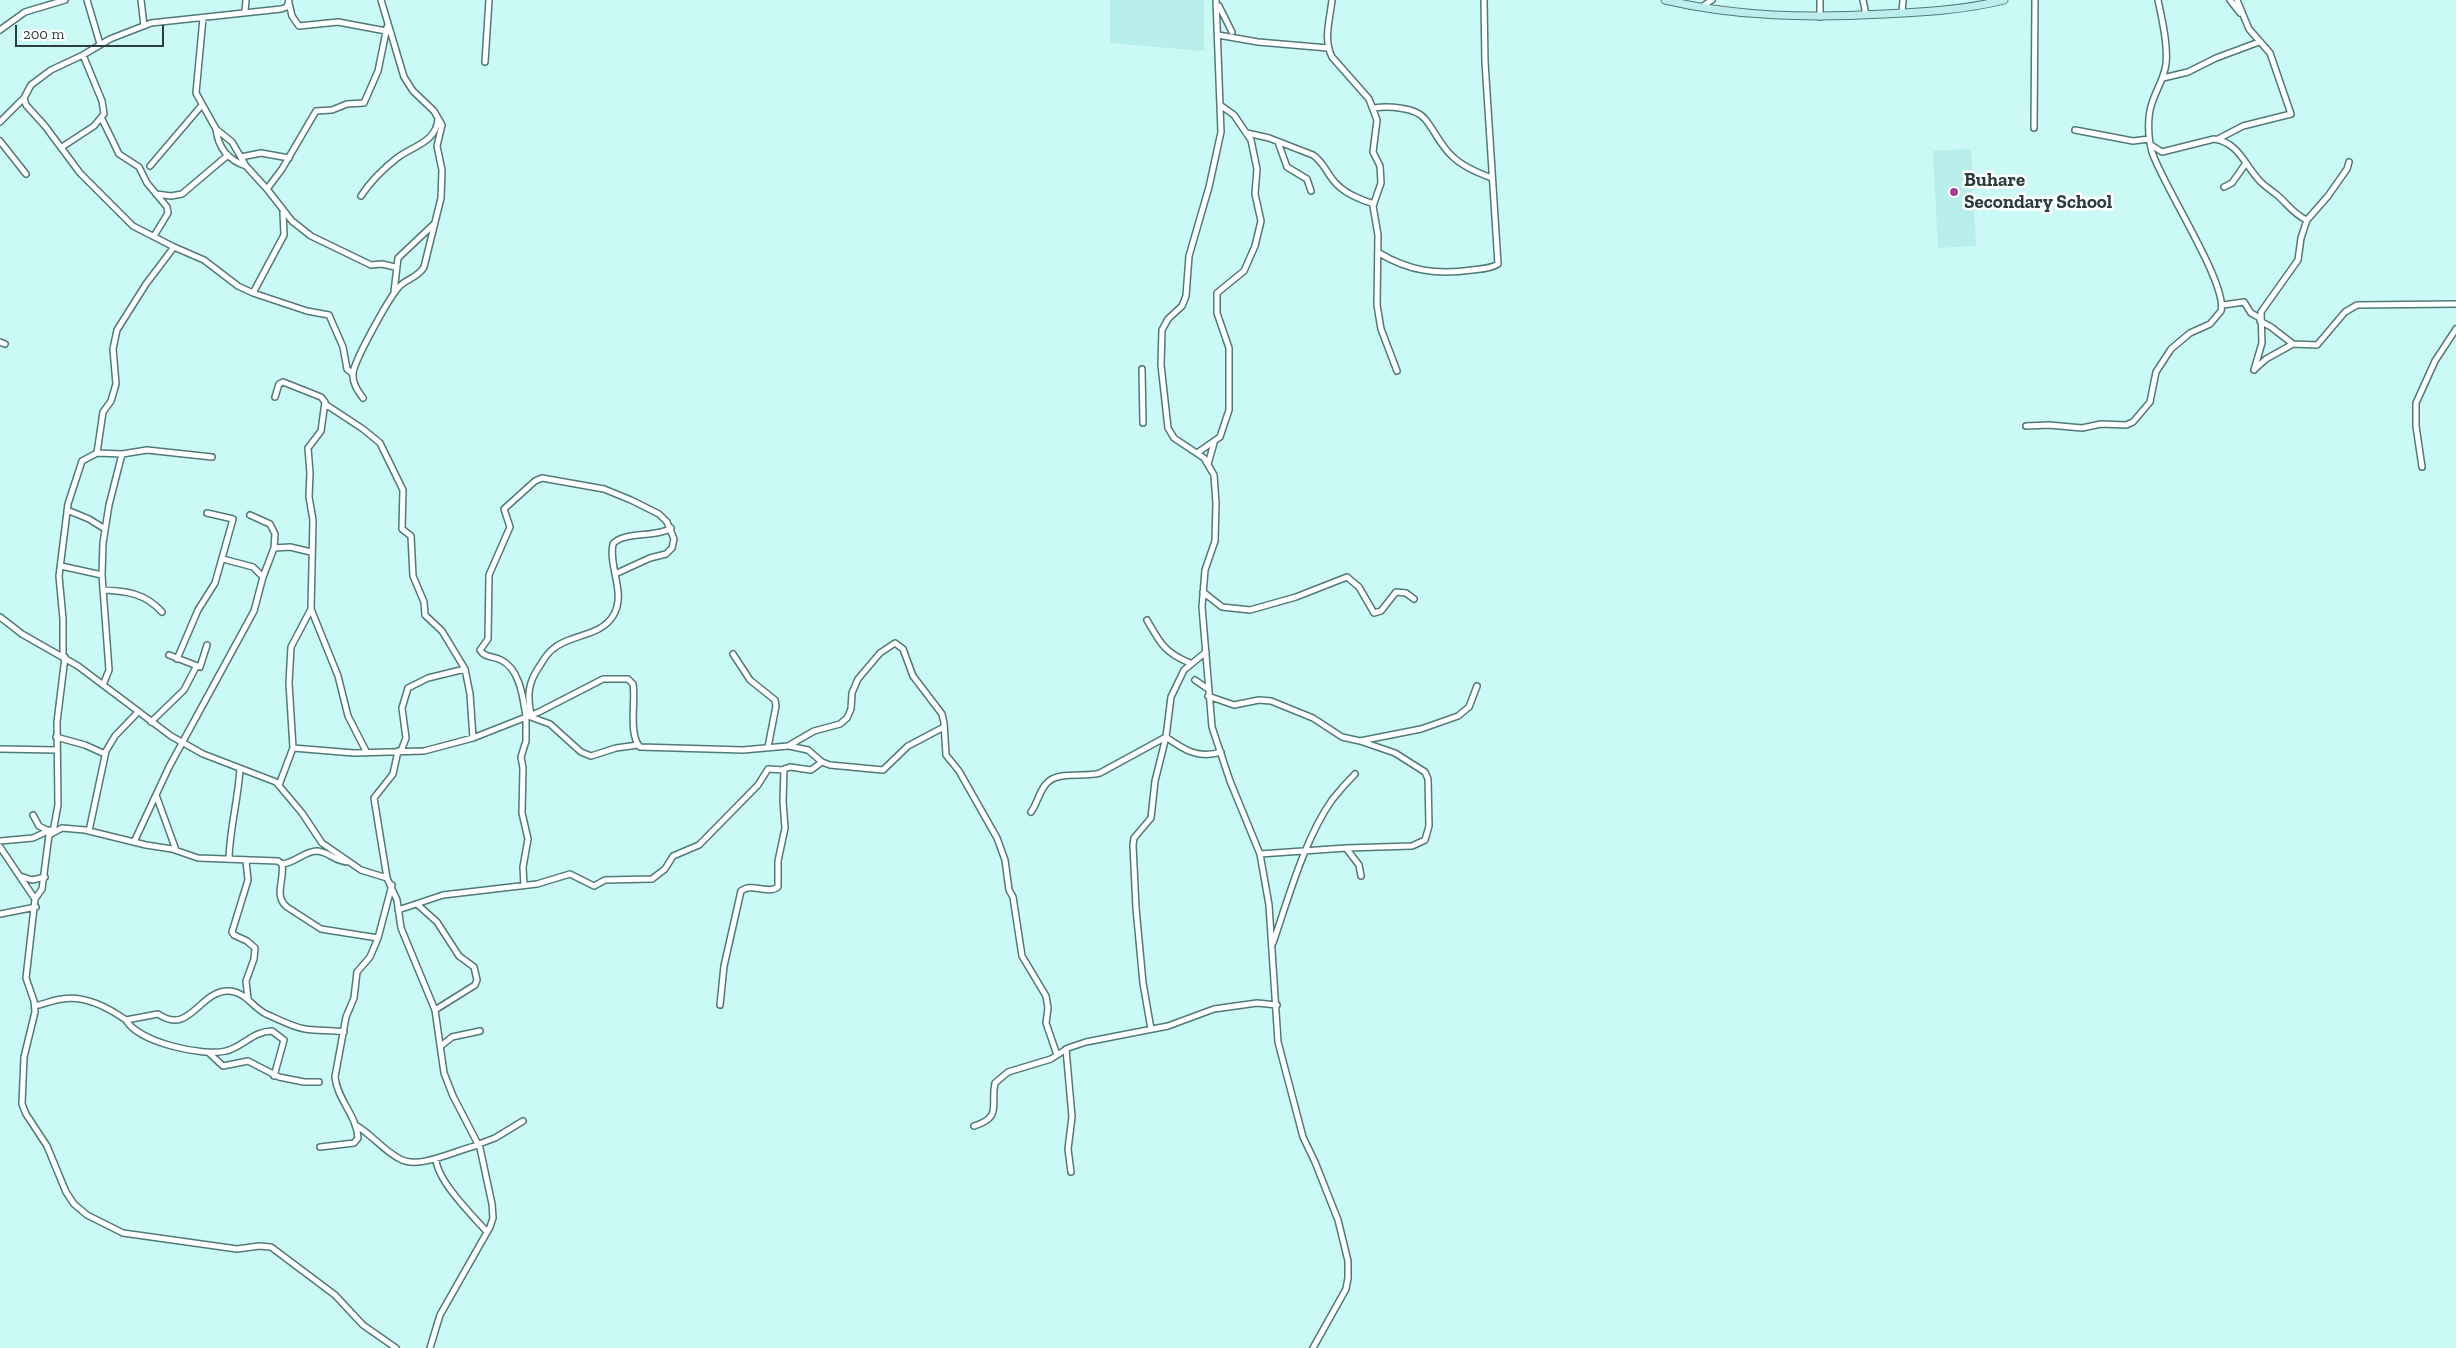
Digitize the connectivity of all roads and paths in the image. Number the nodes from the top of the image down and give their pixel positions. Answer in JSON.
{"nodes":[{"id":1,"x":65,"y":0,"type":"edge"},
{"id":2,"x":87,"y":0,"type":"edge"},
{"id":3,"x":141,"y":0,"type":"edge"},
{"id":4,"x":246,"y":0,"type":"edge"},
{"id":5,"x":381,"y":0,"type":"edge"},
{"id":6,"x":489,"y":0,"type":"edge"},
{"id":7,"x":1216,"y":0,"type":"edge"},
{"id":8,"x":1332,"y":0,"type":"edge"},
{"id":9,"x":1484,"y":0,"type":"edge"},
{"id":10,"x":1665,"y":0,"type":"edge"},
{"id":11,"x":1712,"y":0,"type":"edge"},
{"id":12,"x":1820,"y":0,"type":"edge"},
{"id":13,"x":1863,"y":0,"type":"edge"},
{"id":14,"x":1903,"y":0,"type":"edge"},
{"id":15,"x":2004,"y":0,"type":"edge"},
{"id":16,"x":2035,"y":0,"type":"edge"},
{"id":17,"x":2158,"y":0,"type":"edge"},
{"id":18,"x":2230,"y":0,"type":"edge"},
{"id":19,"x":2238,"y":0,"type":"edge"},
{"id":20,"x":289,"y":1,"type":"edge"},
{"id":21,"x":1703,"y":6,"type":"junction"},
{"id":22,"x":246,"y":12,"type":"junction"},
{"id":23,"x":1902,"y":14,"type":"junction"},
{"id":24,"x":1866,"y":15,"type":"junction"},
{"id":25,"x":1820,"y":17,"type":"junction"},
{"id":26,"x":203,"y":18,"type":"junction"},
{"id":27,"x":2244,"y":21,"type":"junction"},
{"id":28,"x":387,"y":24,"type":"junction"},
{"id":29,"x":144,"y":26,"type":"junction"},
{"id":30,"x":0,"y":30,"type":"edge"},
{"id":31,"x":386,"y":31,"type":"junction"},
{"id":32,"x":1232,"y":32,"type":"dead end"},
{"id":33,"x":1218,"y":35,"type":"junction"},
{"id":34,"x":2258,"y":42,"type":"junction"},
{"id":35,"x":100,"y":44,"type":"junction"},
{"id":36,"x":1328,"y":48,"type":"junction"},
{"id":37,"x":83,"y":55,"type":"junction"},
{"id":38,"x":485,"y":62,"type":"dead end"},
{"id":39,"x":2163,"y":78,"type":"junction"},
{"id":40,"x":24,"y":98,"type":"junction"},
{"id":41,"x":202,"y":105,"type":"junction"},
{"id":42,"x":1220,"y":105,"type":"junction"},
{"id":43,"x":1374,"y":108,"type":"junction"},
{"id":44,"x":439,"y":116,"type":"junction"},
{"id":45,"x":102,"y":119,"type":"junction"},
{"id":46,"x":0,"y":122,"type":"edge"},
{"id":47,"x":2034,"y":128,"type":"dead end"},
{"id":48,"x":216,"y":129,"type":"junction"},
{"id":49,"x":2075,"y":130,"type":"dead end"},
{"id":50,"x":1247,"y":133,"type":"junction"},
{"id":51,"x":2218,"y":139,"type":"junction"},
{"id":52,"x":0,"y":141,"type":"edge"},
{"id":53,"x":1278,"y":142,"type":"junction"},
{"id":54,"x":2150,"y":142,"type":"junction"},
{"id":55,"x":62,"y":147,"type":"junction"},
{"id":56,"x":228,"y":155,"type":"junction"},
{"id":57,"x":241,"y":157,"type":"junction"},
{"id":58,"x":289,"y":158,"type":"junction"},
{"id":59,"x":2349,"y":162,"type":"dead end"},
{"id":60,"x":2246,"y":163,"type":"junction"},
{"id":61,"x":150,"y":166,"type":"dead end"},
{"id":62,"x":246,"y":166,"type":"junction"},
{"id":63,"x":26,"y":174,"type":"dead end"},
{"id":64,"x":1492,"y":178,"type":"junction"},
{"id":65,"x":2224,"y":187,"type":"dead end"},
{"id":66,"x":267,"y":188,"type":"junction"},
{"id":67,"x":1311,"y":191,"type":"dead end"},
{"id":68,"x":156,"y":194,"type":"junction"},
{"id":69,"x":361,"y":196,"type":"dead end"},
{"id":70,"x":1374,"y":204,"type":"junction"},
{"id":71,"x":283,"y":212,"type":"junction"},
{"id":72,"x":2307,"y":220,"type":"junction"},
{"id":73,"x":435,"y":224,"type":"junction"},
{"id":74,"x":154,"y":236,"type":"junction"},
{"id":75,"x":174,"y":247,"type":"junction"},
{"id":76,"x":1379,"y":253,"type":"junction"},
{"id":77,"x":395,"y":268,"type":"junction"},
{"id":78,"x":253,"y":293,"type":"junction"},
{"id":79,"x":393,"y":295,"type":"junction"},
{"id":80,"x":2456,"y":304,"type":"edge"},
{"id":81,"x":2223,"y":305,"type":"junction"},
{"id":82,"x":2260,"y":320,"type":"junction"},
{"id":83,"x":2456,"y":329,"type":"edge"},
{"id":84,"x":2294,"y":344,"type":"junction"},
{"id":85,"x":1142,"y":369,"type":"dead end"},
{"id":86,"x":1397,"y":371,"type":"dead end"},
{"id":87,"x":353,"y":374,"type":"junction"},
{"id":88,"x":275,"y":397,"type":"dead end"},
{"id":89,"x":363,"y":398,"type":"dead end"},
{"id":90,"x":325,"y":404,"type":"junction"},
{"id":91,"x":1143,"y":423,"type":"dead end"},
{"id":92,"x":2026,"y":426,"type":"dead end"},
{"id":93,"x":1214,"y":443,"type":"junction"},
{"id":94,"x":1197,"y":453,"type":"junction"},
{"id":95,"x":97,"y":454,"type":"junction"},
{"id":96,"x":122,"y":454,"type":"junction"},
{"id":97,"x":212,"y":457,"type":"dead end"},
{"id":98,"x":1208,"y":464,"type":"junction"},
{"id":99,"x":2422,"y":467,"type":"dead end"},
{"id":100,"x":67,"y":510,"type":"junction"},
{"id":101,"x":207,"y":514,"type":"dead end"},
{"id":102,"x":250,"y":515,"type":"dead end"},
{"id":103,"x":671,"y":528,"type":"junction"},
{"id":104,"x":105,"y":529,"type":"junction"},
{"id":105,"x":274,"y":548,"type":"junction"},
{"id":106,"x":311,"y":552,"type":"junction"},
{"id":107,"x":223,"y":559,"type":"junction"},
{"id":108,"x":61,"y":566,"type":"junction"},
{"id":109,"x":616,"y":574,"type":"junction"},
{"id":110,"x":102,"y":575,"type":"junction"},
{"id":111,"x":263,"y":577,"type":"junction"},
{"id":112,"x":103,"y":590,"type":"junction"},
{"id":113,"x":1203,"y":592,"type":"junction"},
{"id":114,"x":1414,"y":599,"type":"dead end"},
{"id":115,"x":311,"y":609,"type":"junction"},
{"id":116,"x":162,"y":612,"type":"dead end"},
{"id":117,"x":0,"y":617,"type":"edge"},
{"id":118,"x":1147,"y":620,"type":"dead end"},
{"id":119,"x":207,"y":645,"type":"dead end"},
{"id":120,"x":1206,"y":652,"type":"junction"},
{"id":121,"x":733,"y":654,"type":"dead end"},
{"id":122,"x":169,"y":655,"type":"dead end"},
{"id":123,"x":64,"y":657,"type":"junction"},
{"id":124,"x":177,"y":659,"type":"junction"},
{"id":125,"x":1190,"y":663,"type":"junction"},
{"id":126,"x":196,"y":667,"type":"junction"},
{"id":127,"x":465,"y":669,"type":"junction"},
{"id":128,"x":1195,"y":680,"type":"dead end"},
{"id":129,"x":103,"y":685,"type":"junction"},
{"id":130,"x":1477,"y":686,"type":"dead end"},
{"id":131,"x":1208,"y":689,"type":"junction"},
{"id":132,"x":1208,"y":696,"type":"junction"},
{"id":133,"x":138,"y":712,"type":"junction"},
{"id":134,"x":528,"y":716,"type":"junction"},
{"id":135,"x":151,"y":722,"type":"junction"},
{"id":136,"x":944,"y":727,"type":"junction"},
{"id":137,"x":56,"y":737,"type":"junction"},
{"id":138,"x":1166,"y":737,"type":"junction"},
{"id":139,"x":472,"y":738,"type":"junction"},
{"id":140,"x":1360,"y":741,"type":"junction"},
{"id":141,"x":183,"y":742,"type":"junction"},
{"id":142,"x":638,"y":745,"type":"junction"},
{"id":143,"x":788,"y":746,"type":"junction"},
{"id":144,"x":768,"y":747,"type":"junction"},
{"id":145,"x":293,"y":748,"type":"junction"},
{"id":146,"x":0,"y":749,"type":"edge"},
{"id":147,"x":56,"y":750,"type":"junction"},
{"id":148,"x":399,"y":751,"type":"junction"},
{"id":149,"x":367,"y":752,"type":"junction"},
{"id":150,"x":1221,"y":752,"type":"junction"},
{"id":151,"x":105,"y":754,"type":"junction"},
{"id":152,"x":822,"y":762,"type":"junction"},
{"id":153,"x":240,"y":770,"type":"junction"},
{"id":154,"x":784,"y":770,"type":"junction"},
{"id":155,"x":1355,"y":774,"type":"dead end"},
{"id":156,"x":279,"y":785,"type":"junction"},
{"id":157,"x":156,"y":795,"type":"junction"},
{"id":158,"x":1031,"y":812,"type":"dead end"},
{"id":159,"x":33,"y":815,"type":"dead end"},
{"id":160,"x":52,"y":830,"type":"junction"},
{"id":161,"x":89,"y":831,"type":"junction"},
{"id":162,"x":0,"y":841,"type":"edge"},
{"id":163,"x":134,"y":842,"type":"junction"},
{"id":164,"x":0,"y":847,"type":"edge"},
{"id":165,"x":1346,"y":848,"type":"junction"},
{"id":166,"x":176,"y":850,"type":"junction"},
{"id":167,"x":1306,"y":852,"type":"junction"},
{"id":168,"x":1260,"y":854,"type":"junction"},
{"id":169,"x":229,"y":858,"type":"junction"},
{"id":170,"x":246,"y":861,"type":"junction"},
{"id":171,"x":349,"y":862,"type":"junction"},
{"id":172,"x":282,"y":864,"type":"junction"},
{"id":173,"x":17,"y":875,"type":"junction"},
{"id":174,"x":1362,"y":876,"type":"dead end"},
{"id":175,"x":45,"y":878,"type":"junction"},
{"id":176,"x":387,"y":878,"type":"junction"},
{"id":177,"x":392,"y":885,"type":"junction"},
{"id":178,"x":524,"y":885,"type":"junction"},
{"id":179,"x":35,"y":900,"type":"junction"},
{"id":180,"x":417,"y":904,"type":"junction"},
{"id":181,"x":36,"y":907,"type":"junction"},
{"id":182,"x":398,"y":910,"type":"junction"},
{"id":183,"x":0,"y":914,"type":"edge"},
{"id":184,"x":378,"y":938,"type":"junction"},
{"id":185,"x":1272,"y":947,"type":"junction"},
{"id":186,"x":248,"y":999,"type":"junction"},
{"id":187,"x":1277,"y":1005,"type":"junction"},
{"id":188,"x":35,"y":1006,"type":"junction"},
{"id":189,"x":720,"y":1006,"type":"dead end"},
{"id":190,"x":435,"y":1010,"type":"junction"},
{"id":191,"x":126,"y":1020,"type":"junction"},
{"id":192,"x":1151,"y":1029,"type":"junction"},
{"id":193,"x":480,"y":1031,"type":"dead end"},
{"id":194,"x":344,"y":1032,"type":"junction"},
{"id":195,"x":441,"y":1046,"type":"junction"},
{"id":196,"x":1066,"y":1049,"type":"junction"},
{"id":197,"x":207,"y":1052,"type":"junction"},
{"id":198,"x":1057,"y":1055,"type":"junction"},
{"id":199,"x":274,"y":1076,"type":"junction"},
{"id":200,"x":319,"y":1082,"type":"dead end"},
{"id":201,"x":523,"y":1121,"type":"dead end"},
{"id":202,"x":356,"y":1126,"type":"junction"},
{"id":203,"x":974,"y":1126,"type":"dead end"},
{"id":204,"x":479,"y":1144,"type":"junction"},
{"id":205,"x":320,"y":1147,"type":"dead end"},
{"id":206,"x":436,"y":1159,"type":"junction"},
{"id":207,"x":1071,"y":1172,"type":"dead end"},
{"id":208,"x":487,"y":1232,"type":"junction"},
{"id":209,"x":396,"y":1348,"type":"edge"},
{"id":210,"x":430,"y":1348,"type":"edge"},
{"id":211,"x":1313,"y":1348,"type":"edge"}],
"edges":[{"from":1,"to":30,"type":"street"},
{"from":2,"to":35,"type":"street"},
{"from":3,"to":29,"type":"street"},
{"from":4,"to":22,"type":"street"},
{"from":5,"to":28,"type":"street"},
{"from":6,"to":38,"type":"street"},
{"from":7,"to":32,"type":"street"},
{"from":7,"to":33,"type":"street"},
{"from":8,"to":36,"type":"street"},
{"from":9,"to":64,"type":"street"},
{"from":10,"to":21,"type":"main road"},
{"from":11,"to":21,"type":"street"},
{"from":12,"to":25,"type":"street"},
{"from":13,"to":24,"type":"street"},
{"from":14,"to":23,"type":"street"},
{"from":15,"to":23,"type":"main road"},
{"from":16,"to":47,"type":"street"},
{"from":17,"to":39,"type":"street"},
{"from":18,"to":27,"type":"street"},
{"from":19,"to":27,"type":"street"},
{"from":20,"to":22,"type":"street"},
{"from":20,"to":31,"type":"street"},
{"from":21,"to":25,"type":"main road"},
{"from":22,"to":26,"type":"street"},
{"from":23,"to":24,"type":"main road"},
{"from":24,"to":25,"type":"main road"},
{"from":26,"to":29,"type":"street"},
{"from":26,"to":41,"type":"street"},
{"from":27,"to":34,"type":"street"},
{"from":28,"to":31,"type":"street"},
{"from":28,"to":44,"type":"street"},
{"from":29,"to":35,"type":"street"},
{"from":31,"to":58,"type":"street"},
{"from":33,"to":36,"type":"street"},
{"from":33,"to":42,"type":"street"},
{"from":34,"to":39,"type":"street"},
{"from":34,"to":51,"type":"street"},
{"from":35,"to":37,"type":"street"},
{"from":36,"to":43,"type":"street"},
{"from":37,"to":40,"type":"street"},
{"from":37,"to":45,"type":"street"},
{"from":39,"to":54,"type":"street"},
{"from":40,"to":46,"type":"street"},
{"from":40,"to":55,"type":"street"},
{"from":41,"to":48,"type":"street"},
{"from":41,"to":61,"type":"street"},
{"from":42,"to":50,"type":"street"},
{"from":42,"to":94,"type":"street"},
{"from":43,"to":64,"type":"street"},
{"from":43,"to":70,"type":"street"},
{"from":44,"to":69,"type":"street"},
{"from":44,"to":73,"type":"street"},
{"from":45,"to":55,"type":"street"},
{"from":45,"to":68,"type":"street"},
{"from":48,"to":56,"type":"street"},
{"from":48,"to":57,"type":"street"},
{"from":49,"to":54,"type":"street"},
{"from":50,"to":53,"type":"street"},
{"from":50,"to":93,"type":"street"},
{"from":51,"to":54,"type":"street"},
{"from":51,"to":60,"type":"street"},
{"from":52,"to":63,"type":"street"},
{"from":53,"to":67,"type":"street"},
{"from":53,"to":70,"type":"street"},
{"from":54,"to":81,"type":"street"},
{"from":55,"to":74,"type":"street"},
{"from":56,"to":62,"type":"street"},
{"from":56,"to":68,"type":"street"},
{"from":57,"to":58,"type":"street"},
{"from":57,"to":62,"type":"street"},
{"from":58,"to":66,"type":"street"},
{"from":59,"to":72,"type":"street"},
{"from":60,"to":65,"type":"street"},
{"from":60,"to":72,"type":"street"},
{"from":62,"to":66,"type":"street"},
{"from":64,"to":76,"type":"street"},
{"from":66,"to":71,"type":"street"},
{"from":68,"to":74,"type":"street"},
{"from":70,"to":76,"type":"street"},
{"from":71,"to":77,"type":"street"},
{"from":71,"to":78,"type":"street"},
{"from":72,"to":82,"type":"street"},
{"from":73,"to":77,"type":"street"},
{"from":73,"to":79,"type":"street"},
{"from":74,"to":75,"type":"street"},
{"from":75,"to":78,"type":"street"},
{"from":75,"to":95,"type":"street"},
{"from":76,"to":86,"type":"street"},
{"from":77,"to":79,"type":"street"},
{"from":78,"to":87,"type":"street"},
{"from":79,"to":87,"type":"street"},
{"from":80,"to":84,"type":"street"},
{"from":81,"to":82,"type":"street"},
{"from":81,"to":92,"type":"street"},
{"from":82,"to":84,"type":"street"},
{"from":82,"to":84,"type":"street"},
{"from":83,"to":99,"type":"street"},
{"from":85,"to":91,"type":"street"},
{"from":87,"to":89,"type":"street"},
{"from":88,"to":90,"type":"street"},
{"from":90,"to":106,"type":"street"},
{"from":90,"to":127,"type":"street"},
{"from":93,"to":94,"type":"street"},
{"from":93,"to":98,"type":"street"},
{"from":94,"to":98,"type":"street"},
{"from":95,"to":96,"type":"street"},
{"from":95,"to":100,"type":"street"},
{"from":96,"to":97,"type":"street"},
{"from":96,"to":104,"type":"street"},
{"from":98,"to":113,"type":"street"},
{"from":100,"to":104,"type":"street"},
{"from":100,"to":108,"type":"street"},
{"from":101,"to":107,"type":"street"},
{"from":102,"to":105,"type":"street"},
{"from":103,"to":109,"type":"street"},
{"from":103,"to":109,"type":"street"},
{"from":103,"to":134,"type":"street"},
{"from":104,"to":110,"type":"street"},
{"from":105,"to":106,"type":"street"},
{"from":105,"to":111,"type":"street"},
{"from":106,"to":115,"type":"street"},
{"from":107,"to":111,"type":"street"},
{"from":107,"to":124,"type":"street"},
{"from":108,"to":110,"type":"street"},
{"from":108,"to":123,"type":"street"},
{"from":109,"to":134,"type":"street"},
{"from":110,"to":112,"type":"street"},
{"from":111,"to":141,"type":"street"},
{"from":112,"to":116,"type":"street"},
{"from":112,"to":129,"type":"street"},
{"from":113,"to":114,"type":"street"},
{"from":113,"to":120,"type":"street"},
{"from":115,"to":145,"type":"street"},
{"from":115,"to":149,"type":"street"},
{"from":117,"to":123,"type":"street"},
{"from":118,"to":125,"type":"street"},
{"from":119,"to":126,"type":"street"},
{"from":120,"to":125,"type":"street"},
{"from":120,"to":131,"type":"street"},
{"from":121,"to":144,"type":"street"},
{"from":122,"to":124,"type":"street"},
{"from":123,"to":129,"type":"street"},
{"from":123,"to":137,"type":"street"},
{"from":124,"to":126,"type":"street"},
{"from":125,"to":138,"type":"street"},
{"from":126,"to":135,"type":"street"},
{"from":127,"to":139,"type":"street"},
{"from":127,"to":148,"type":"street"},
{"from":128,"to":131,"type":"street"},
{"from":129,"to":133,"type":"street"},
{"from":130,"to":140,"type":"street"},
{"from":131,"to":132,"type":"street"},
{"from":132,"to":140,"type":"street"},
{"from":132,"to":150,"type":"street"},
{"from":133,"to":135,"type":"street"},
{"from":133,"to":151,"type":"street"},
{"from":134,"to":139,"type":"street"},
{"from":134,"to":142,"type":"street"},
{"from":134,"to":142,"type":"street"},
{"from":134,"to":178,"type":"street"},
{"from":135,"to":141,"type":"street"},
{"from":136,"to":143,"type":"street"},
{"from":136,"to":152,"type":"street"},
{"from":136,"to":198,"type":"street"},
{"from":137,"to":147,"type":"street"},
{"from":137,"to":151,"type":"street"},
{"from":138,"to":150,"type":"street"},
{"from":138,"to":158,"type":"street"},
{"from":138,"to":192,"type":"street"},
{"from":139,"to":148,"type":"street"},
{"from":140,"to":165,"type":"street"},
{"from":141,"to":153,"type":"street"},
{"from":141,"to":157,"type":"street"},
{"from":142,"to":144,"type":"street"},
{"from":143,"to":144,"type":"street"},
{"from":143,"to":152,"type":"street"},
{"from":145,"to":149,"type":"street"},
{"from":145,"to":156,"type":"street"},
{"from":146,"to":147,"type":"street"},
{"from":147,"to":160,"type":"street"},
{"from":148,"to":149,"type":"street"},
{"from":148,"to":176,"type":"street"},
{"from":150,"to":168,"type":"street"},
{"from":151,"to":161,"type":"street"},
{"from":152,"to":154,"type":"street"},
{"from":153,"to":156,"type":"street"},
{"from":153,"to":169,"type":"street"},
{"from":154,"to":178,"type":"street"},
{"from":154,"to":189,"type":"street"},
{"from":155,"to":167,"type":"street"},
{"from":156,"to":171,"type":"street"},
{"from":157,"to":163,"type":"street"},
{"from":157,"to":166,"type":"street"},
{"from":159,"to":160,"type":"street"},
{"from":160,"to":161,"type":"street"},
{"from":160,"to":162,"type":"street"},
{"from":160,"to":175,"type":"street"},
{"from":161,"to":163,"type":"street"},
{"from":163,"to":166,"type":"street"},
{"from":164,"to":173,"type":"street"},
{"from":165,"to":167,"type":"street"},
{"from":165,"to":174,"type":"street"},
{"from":166,"to":169,"type":"street"},
{"from":167,"to":168,"type":"street"},
{"from":167,"to":185,"type":"street"},
{"from":168,"to":185,"type":"street"},
{"from":169,"to":170,"type":"street"},
{"from":170,"to":172,"type":"street"},
{"from":170,"to":186,"type":"street"},
{"from":171,"to":172,"type":"street"},
{"from":171,"to":176,"type":"street"},
{"from":172,"to":184,"type":"street"},
{"from":173,"to":175,"type":"street"},
{"from":173,"to":179,"type":"street"},
{"from":175,"to":179,"type":"street"},
{"from":176,"to":177,"type":"street"},
{"from":177,"to":182,"type":"street"},
{"from":177,"to":184,"type":"street"},
{"from":178,"to":180,"type":"street"},
{"from":179,"to":181,"type":"street"},
{"from":180,"to":182,"type":"street"},
{"from":180,"to":190,"type":"street"},
{"from":181,"to":183,"type":"street"},
{"from":181,"to":188,"type":"street"},
{"from":182,"to":190,"type":"street"},
{"from":184,"to":194,"type":"street"},
{"from":185,"to":187,"type":"street"},
{"from":186,"to":191,"type":"street"},
{"from":186,"to":194,"type":"street"},
{"from":187,"to":192,"type":"street"},
{"from":187,"to":211,"type":"street"},
{"from":188,"to":191,"type":"street"},
{"from":188,"to":209,"type":"street"},
{"from":190,"to":195,"type":"street"},
{"from":191,"to":197,"type":"street"},
{"from":192,"to":196,"type":"street"},
{"from":193,"to":195,"type":"street"},
{"from":194,"to":202,"type":"street"},
{"from":195,"to":204,"type":"street"},
{"from":196,"to":198,"type":"street"},
{"from":196,"to":207,"type":"street"},
{"from":197,"to":199,"type":"street"},
{"from":197,"to":199,"type":"street"},
{"from":198,"to":203,"type":"street"},
{"from":199,"to":200,"type":"street"},
{"from":201,"to":204,"type":"street"},
{"from":202,"to":205,"type":"street"},
{"from":202,"to":206,"type":"street"},
{"from":204,"to":206,"type":"street"},
{"from":204,"to":208,"type":"street"},
{"from":206,"to":208,"type":"street"},
{"from":208,"to":210,"type":"street"}]}
